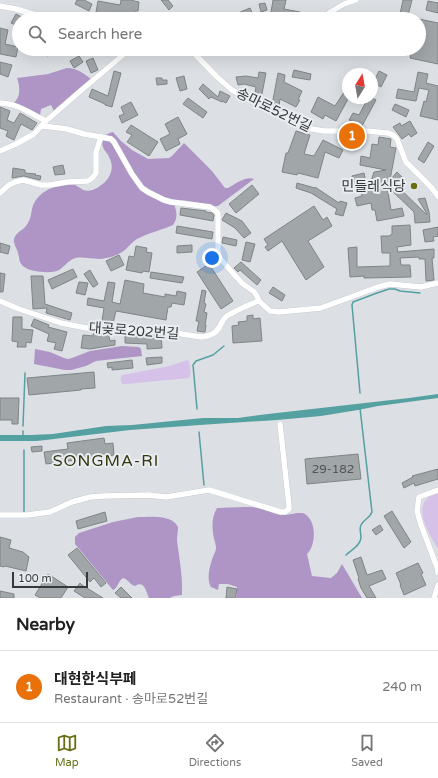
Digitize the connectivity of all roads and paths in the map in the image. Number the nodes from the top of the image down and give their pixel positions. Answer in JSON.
{"nodes":[{"id":1,"x":356,"y":0,"type":"edge"},
{"id":2,"x":0,"y":6,"type":"edge"},
{"id":3,"x":26,"y":12,"type":"edge"},
{"id":4,"x":330,"y":12,"type":"edge"},
{"id":5,"x":122,"y":56,"type":"edge"},
{"id":6,"x":197,"y":56,"type":"edge"},
{"id":7,"x":0,"y":103,"type":"edge"},
{"id":8,"x":45,"y":124,"type":"junction"},
{"id":9,"x":101,"y":137,"type":"junction"},
{"id":10,"x":0,"y":151,"type":"edge"},
{"id":11,"x":0,"y":193,"type":"edge"},
{"id":12,"x":438,"y":196,"type":"edge"},
{"id":13,"x":438,"y":283,"type":"edge"},
{"id":14,"x":0,"y":301,"type":"edge"},
{"id":15,"x":259,"y":301,"type":"junction"},
{"id":16,"x":280,"y":424,"type":"dead end"},
{"id":17,"x":438,"y":490,"type":"edge"},
{"id":18,"x":0,"y":515,"type":"edge"},
{"id":19,"x":438,"y":573,"type":"edge"},
{"id":20,"x":438,"y":585,"type":"edge"},
{"id":21,"x":434,"y":598,"type":"edge"}],
"edges":[{"from":1,"to":4,"type":"street"},
{"from":2,"to":3,"type":"street"},
{"from":5,"to":8,"type":"street"},
{"from":6,"to":12,"type":"street","name":"송마로52번길"},
{"from":7,"to":8,"type":"street"},
{"from":8,"to":9,"type":"street"},
{"from":8,"to":10,"type":"street"},
{"from":9,"to":11,"type":"street"},
{"from":9,"to":15,"type":"street"},
{"from":13,"to":15,"type":"street"},
{"from":14,"to":15,"type":"street","name":"대곶로202번길"},
{"from":16,"to":18,"type":"street"},
{"from":17,"to":19,"type":"street"},
{"from":20,"to":21,"type":"street"}]}
